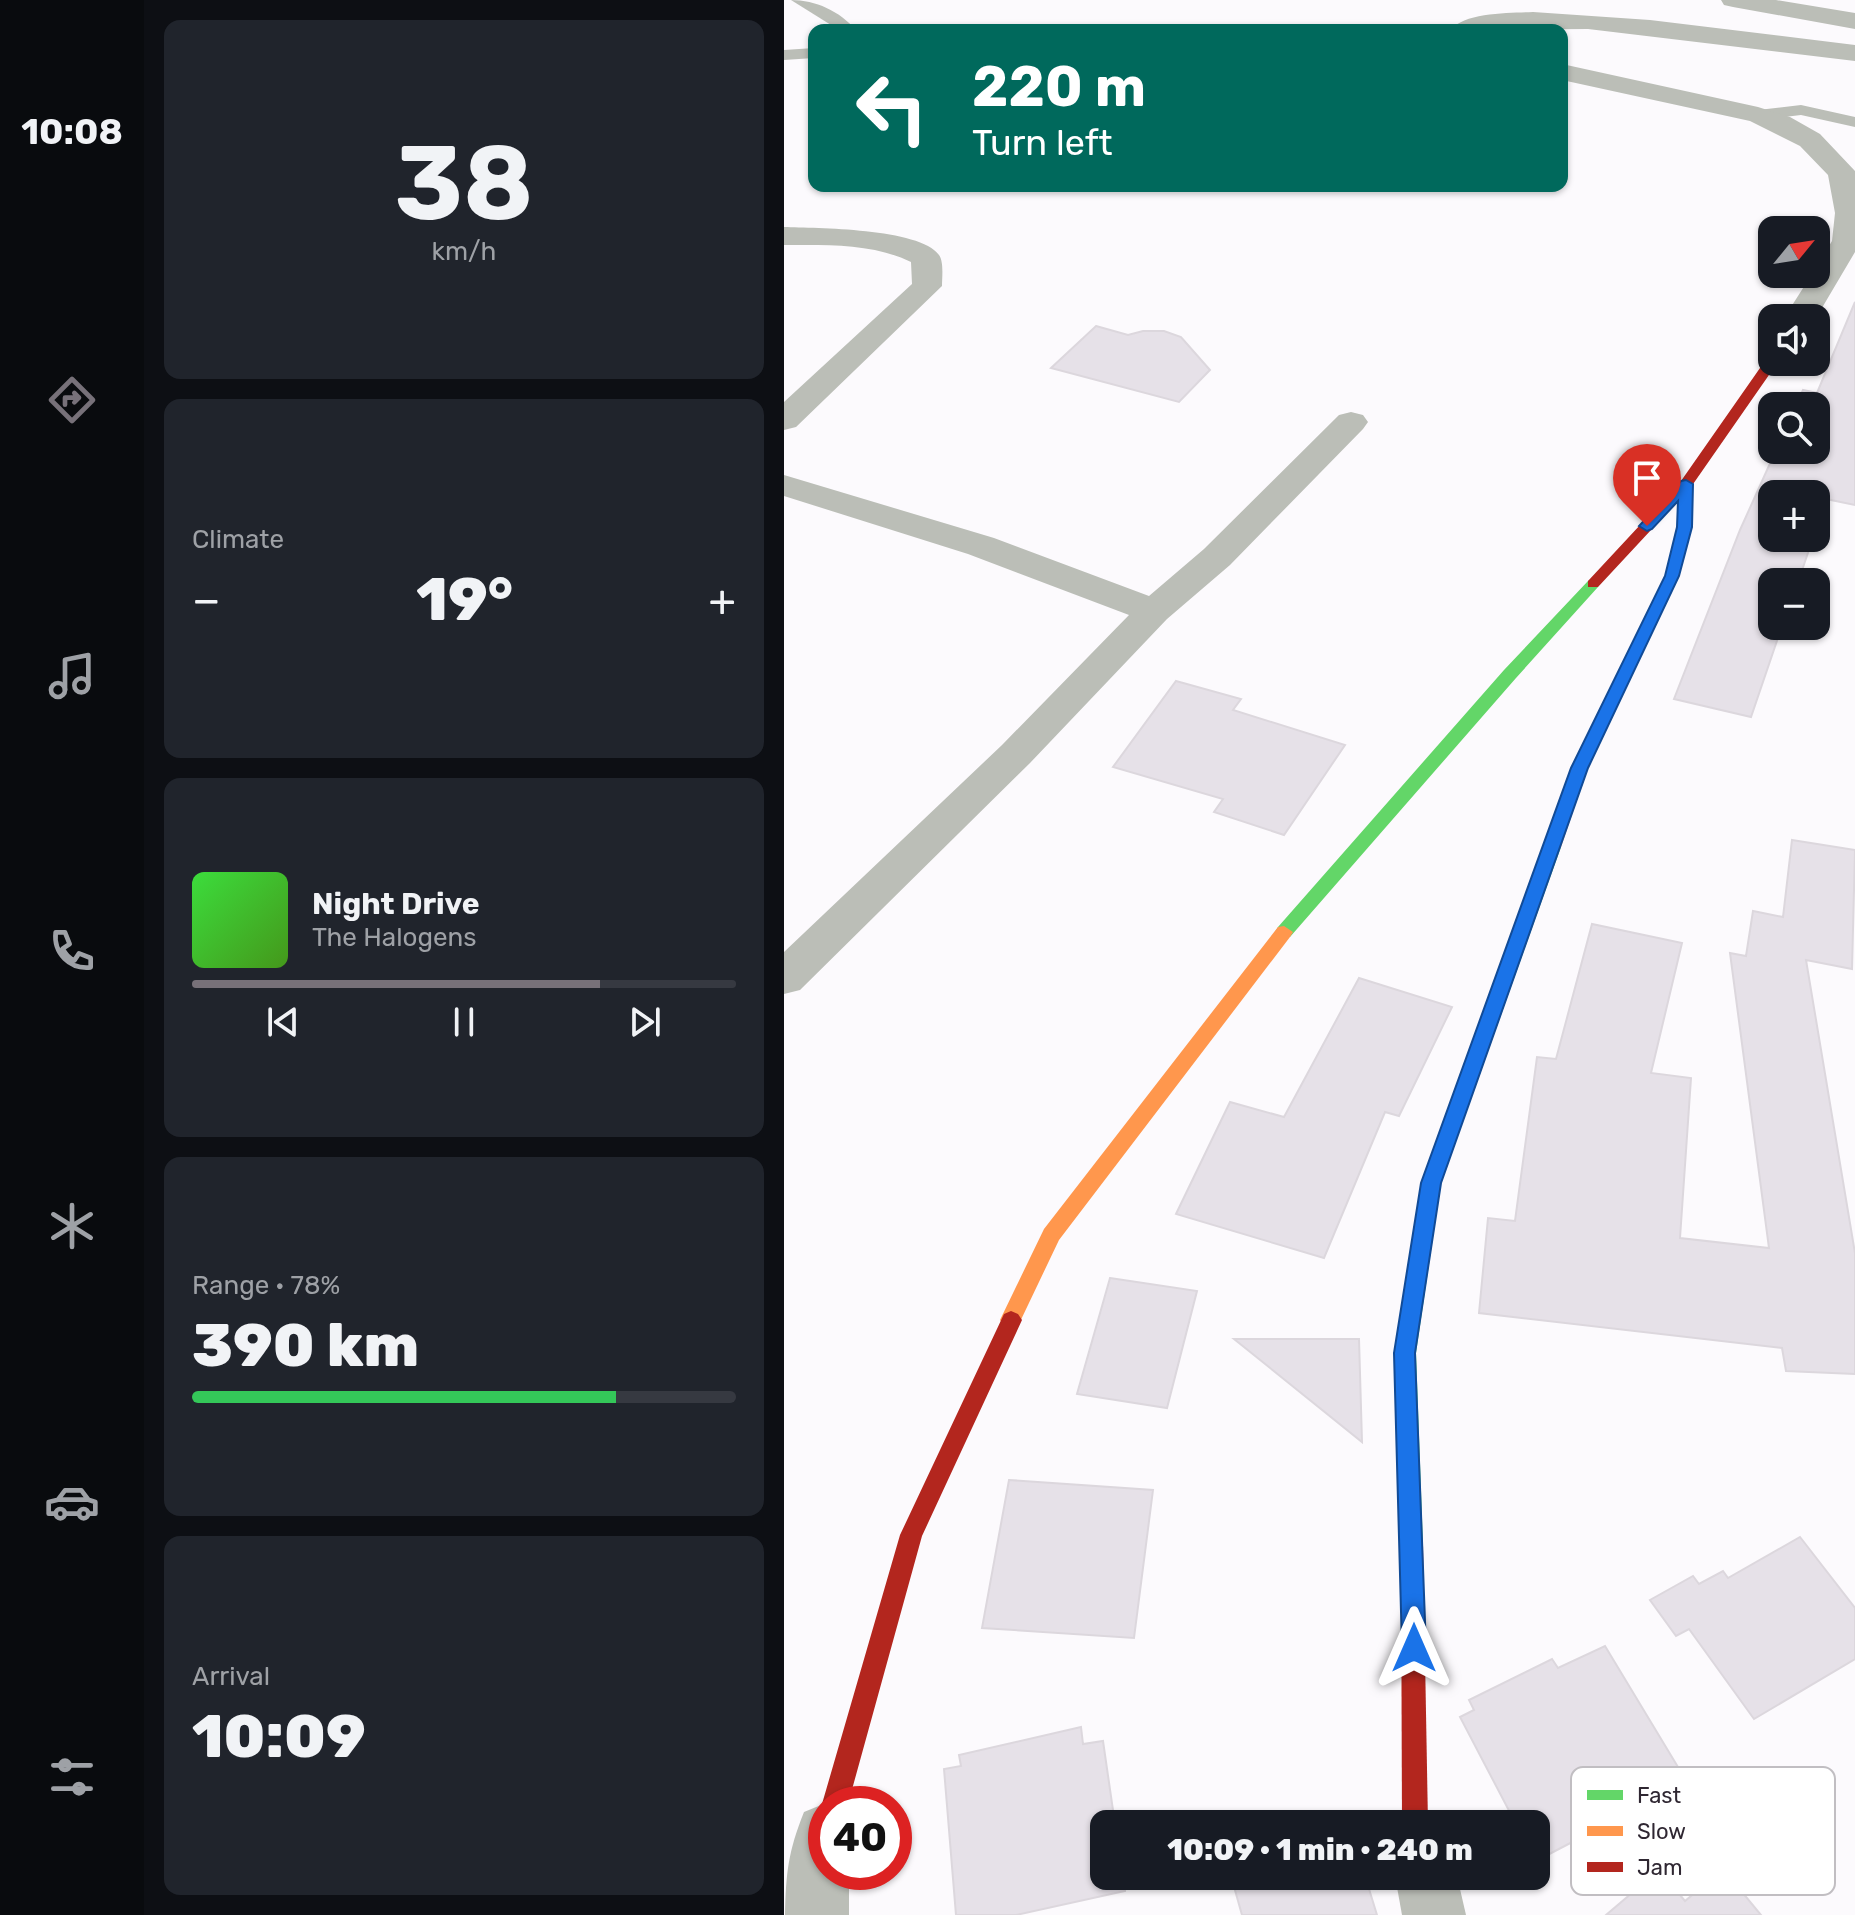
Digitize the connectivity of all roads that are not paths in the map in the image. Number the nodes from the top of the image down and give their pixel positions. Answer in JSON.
{"nodes":[{"id":1,"x":798,"y":0,"type":"edge"},
{"id":2,"x":1733,"y":0,"type":"edge"},
{"id":3,"x":1855,"y":21,"type":"edge"},
{"id":4,"x":840,"y":24,"type":"edge"},
{"id":5,"x":1480,"y":24,"type":"edge"},
{"id":6,"x":808,"y":53,"type":"edge"},
{"id":7,"x":1855,"y":53,"type":"edge"},
{"id":8,"x":784,"y":55,"type":"edge"},
{"id":9,"x":1568,"y":73,"type":"edge"},
{"id":10,"x":1758,"y":115,"type":"junction"},
{"id":11,"x":1855,"y":122,"type":"edge"},
{"id":12,"x":784,"y":236,"type":"edge"},
{"id":13,"x":1809,"y":304,"type":"edge"},
{"id":14,"x":1762,"y":376,"type":"edge"},
{"id":15,"x":784,"y":420,"type":"edge"},
{"id":16,"x":1351,"y":422,"type":"dead end"},
{"id":17,"x":1686,"y":484,"type":"junction"},
{"id":18,"x":784,"y":485,"type":"edge"},
{"id":19,"x":1154,"y":611,"type":"junction"},
{"id":20,"x":784,"y":978,"type":"edge"},
{"id":21,"x":840,"y":1786,"type":"edge"},
{"id":22,"x":1415,"y":1810,"type":"edge"},
{"id":23,"x":817,"y":1890,"type":"edge"},
{"id":24,"x":1429,"y":1890,"type":"edge"},
{"id":25,"x":817,"y":1915,"type":"edge"},
{"id":26,"x":1434,"y":1915,"type":"edge"}],
"edges":[{"from":1,"to":4,"type":"lane"},
{"from":2,"to":3,"type":"street"},
{"from":5,"to":7,"type":"street"},
{"from":6,"to":8,"type":"lane"},
{"from":9,"to":10,"type":"street"},
{"from":10,"to":11,"type":"lane"},
{"from":10,"to":13,"type":"street"},
{"from":12,"to":15,"type":"street"},
{"from":14,"to":17,"type":"street"},
{"from":16,"to":19,"type":"street"},
{"from":17,"to":21,"type":"street"},
{"from":17,"to":22,"type":"street"},
{"from":18,"to":19,"type":"street"},
{"from":19,"to":20,"type":"street"},
{"from":23,"to":25,"type":"street"},
{"from":24,"to":26,"type":"street"}]}
